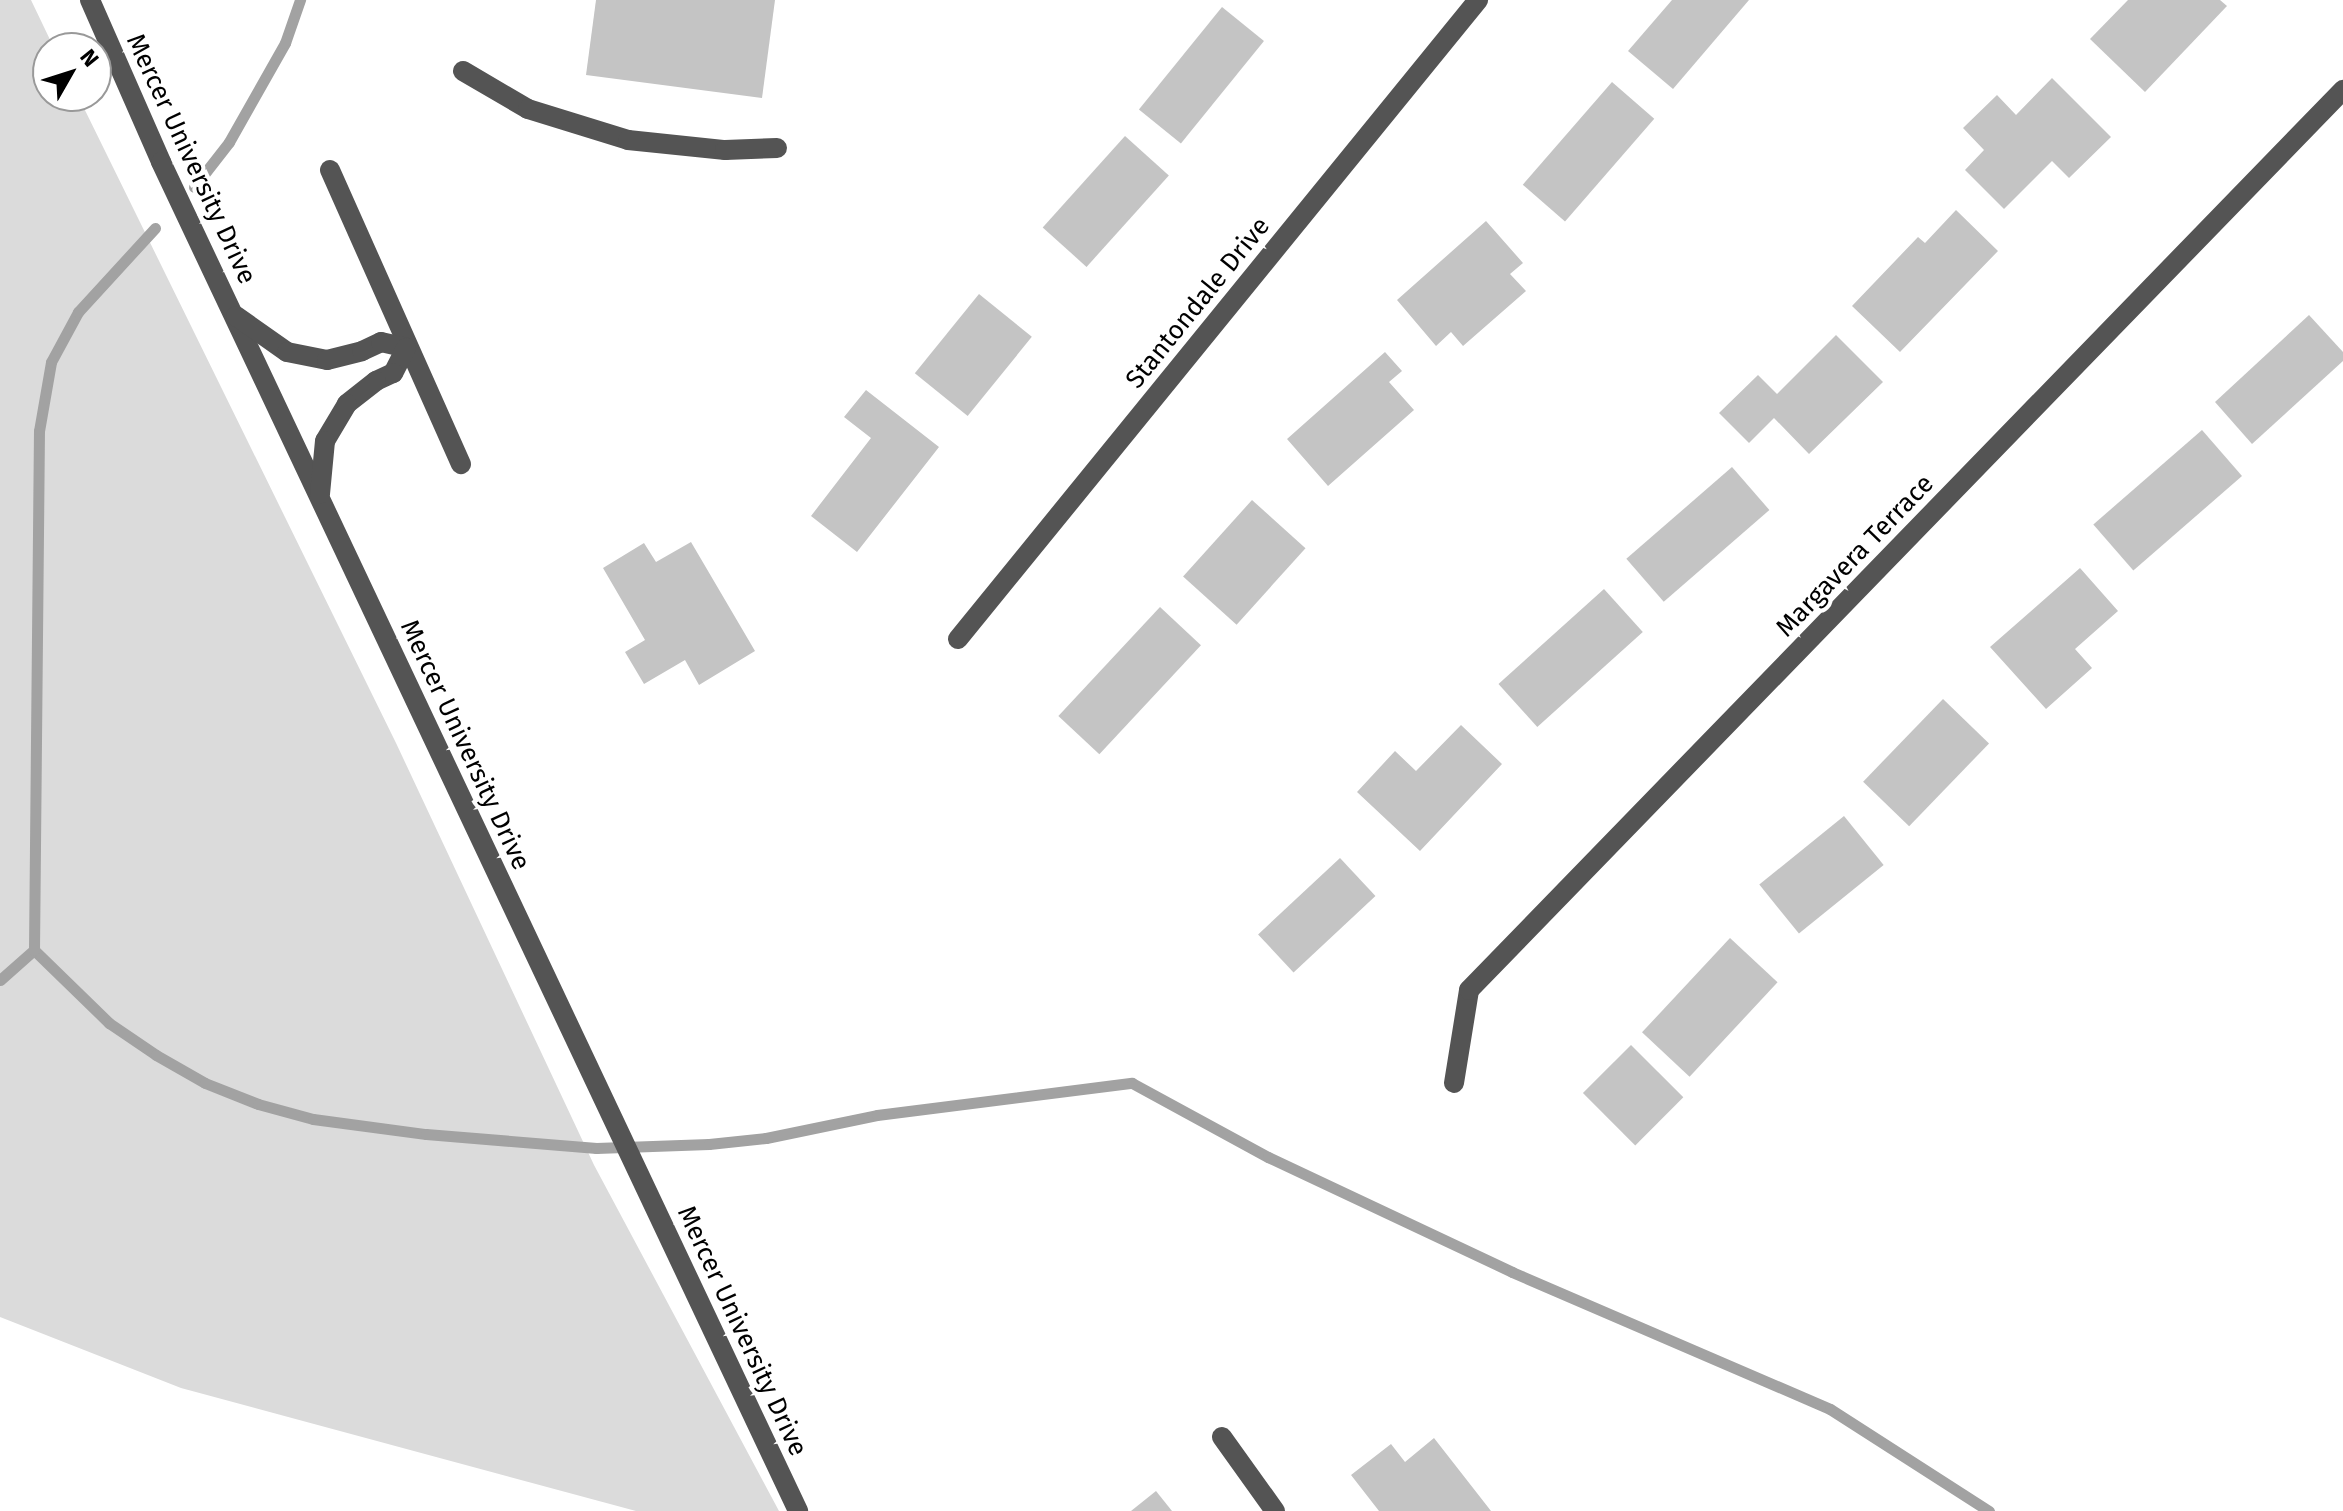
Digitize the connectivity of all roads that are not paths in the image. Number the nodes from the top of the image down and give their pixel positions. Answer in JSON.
{"nodes":[{"id":1,"x":90,"y":0,"type":"edge"},
{"id":2,"x":1478,"y":0,"type":"edge"},
{"id":3,"x":463,"y":71,"type":"dead end"},
{"id":4,"x":2343,"y":90,"type":"edge"},
{"id":5,"x":777,"y":148,"type":"dead end"},
{"id":6,"x":330,"y":170,"type":"dead end"},
{"id":7,"x":232,"y":313,"type":"junction"},
{"id":8,"x":406,"y":348,"type":"junction"},
{"id":9,"x":461,"y":464,"type":"dead end"},
{"id":10,"x":319,"y":497,"type":"junction"},
{"id":11,"x":958,"y":639,"type":"dead end"},
{"id":12,"x":1454,"y":1083,"type":"dead end"},
{"id":13,"x":1222,"y":1437,"type":"dead end"},
{"id":14,"x":798,"y":1511,"type":"edge"},
{"id":15,"x":1275,"y":1511,"type":"edge"}],
"edges":[{"from":1,"to":7,"type":"street","name":"Mercer University Drive"},
{"from":2,"to":11,"type":"street","name":"Stantondale Drive"},
{"from":3,"to":5,"type":"street"},
{"from":4,"to":12,"type":"street","name":"Margavera Terrace"},
{"from":6,"to":8,"type":"street"},
{"from":7,"to":8,"type":"street"},
{"from":7,"to":10,"type":"street","name":"Mercer University Drive"},
{"from":8,"to":9,"type":"street"},
{"from":8,"to":10,"type":"street"},
{"from":10,"to":14,"type":"street","name":"Mercer University Drive"},
{"from":13,"to":15,"type":"street"}]}
